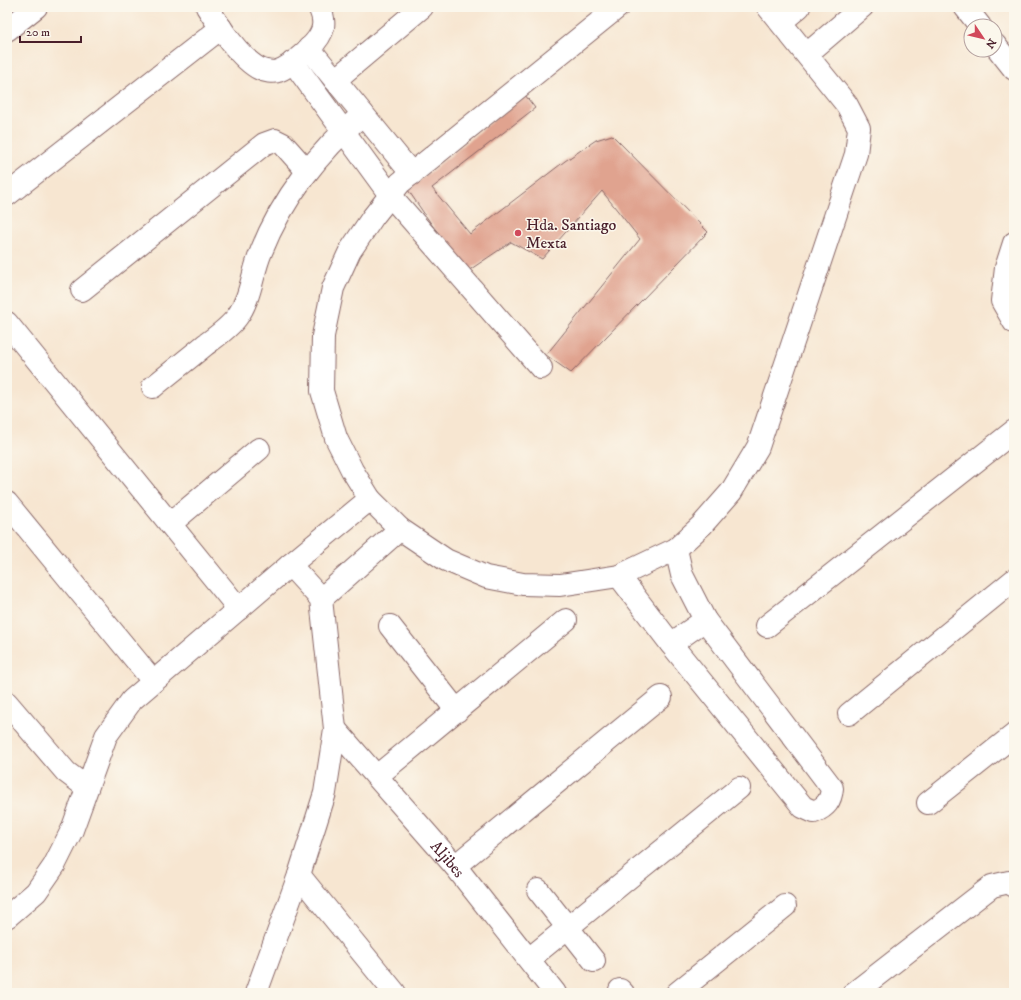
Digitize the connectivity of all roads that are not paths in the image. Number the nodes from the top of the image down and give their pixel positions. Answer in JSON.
{"nodes":[{"id":1,"x":36,"y":7,"type":"edge"},
{"id":2,"x":207,"y":7,"type":"edge"},
{"id":3,"x":319,"y":7,"type":"edge"},
{"id":4,"x":422,"y":7,"type":"edge"},
{"id":5,"x":618,"y":7,"type":"edge"},
{"id":6,"x":799,"y":7,"type":"edge"},
{"id":7,"x":862,"y":7,"type":"edge"},
{"id":8,"x":774,"y":14,"type":"edge"},
{"id":9,"x":221,"y":28,"type":"junction"},
{"id":10,"x":7,"y":30,"type":"edge"},
{"id":11,"x":807,"y":54,"type":"junction"},
{"id":12,"x":301,"y":55,"type":"junction"},
{"id":13,"x":1003,"y":55,"type":"edge"},
{"id":14,"x":1014,"y":69,"type":"edge"},
{"id":15,"x":335,"y":80,"type":"junction"},
{"id":16,"x":363,"y":114,"type":"junction"},
{"id":17,"x":343,"y":131,"type":"junction"},
{"id":18,"x":307,"y":171,"type":"junction"},
{"id":19,"x":412,"y":174,"type":"junction"},
{"id":20,"x":7,"y":195,"type":"edge"},
{"id":21,"x":390,"y":195,"type":"junction"},
{"id":22,"x":1014,"y":243,"type":"edge"},
{"id":23,"x":82,"y":290,"type":"dead end"},
{"id":24,"x":1014,"y":322,"type":"edge"},
{"id":25,"x":7,"y":323,"type":"edge"},
{"id":26,"x":541,"y":368,"type":"dead end"},
{"id":27,"x":153,"y":387,"type":"dead end"},
{"id":28,"x":1014,"y":431,"type":"edge"},
{"id":29,"x":259,"y":449,"type":"dead end"},
{"id":30,"x":370,"y":499,"type":"junction"},
{"id":31,"x":7,"y":503,"type":"edge"},
{"id":32,"x":170,"y":524,"type":"junction"},
{"id":33,"x":400,"y":529,"type":"junction"},
{"id":34,"x":676,"y":549,"type":"junction"},
{"id":35,"x":290,"y":565,"type":"junction"},
{"id":36,"x":619,"y":576,"type":"junction"},
{"id":37,"x":1014,"y":580,"type":"edge"},
{"id":38,"x":321,"y":599,"type":"junction"},
{"id":39,"x":239,"y":609,"type":"junction"},
{"id":40,"x":566,"y":620,"type":"dead end"},
{"id":41,"x":705,"y":620,"type":"junction"},
{"id":42,"x":390,"y":626,"type":"dead end"},
{"id":43,"x":767,"y":626,"type":"dead end"},
{"id":44,"x":671,"y":644,"type":"junction"},
{"id":45,"x":153,"y":681,"type":"junction"},
{"id":46,"x":660,"y":697,"type":"dead end"},
{"id":47,"x":7,"y":703,"type":"edge"},
{"id":48,"x":457,"y":711,"type":"junction"},
{"id":49,"x":849,"y":714,"type":"dead end"},
{"id":50,"x":335,"y":729,"type":"junction"},
{"id":51,"x":1014,"y":735,"type":"edge"},
{"id":52,"x":377,"y":776,"type":"junction"},
{"id":53,"x":86,"y":787,"type":"junction"},
{"id":54,"x":739,"y":788,"type":"dead end"},
{"id":55,"x":928,"y":804,"type":"dead end"},
{"id":56,"x":455,"y":866,"type":"junction"},
{"id":57,"x":299,"y":875,"type":"junction"},
{"id":58,"x":1014,"y":886,"type":"edge"},
{"id":59,"x":538,"y":890,"type":"dead end"},
{"id":60,"x":785,"y":906,"type":"dead end"},
{"id":61,"x":10,"y":910,"type":"edge"},
{"id":62,"x":568,"y":927,"type":"junction"},
{"id":63,"x":529,"y":959,"type":"junction"},
{"id":64,"x":594,"y":961,"type":"dead end"},
{"id":65,"x":256,"y":993,"type":"edge"},
{"id":66,"x":395,"y":993,"type":"edge"},
{"id":67,"x":556,"y":993,"type":"edge"},
{"id":68,"x":677,"y":993,"type":"edge"},
{"id":69,"x":854,"y":993,"type":"edge"}],
"edges":[{"from":1,"to":10,"type":"street"},
{"from":2,"to":9,"type":"street"},
{"from":3,"to":12,"type":"street"},
{"from":4,"to":15,"type":"street"},
{"from":5,"to":19,"type":"street"},
{"from":6,"to":8,"type":"street"},
{"from":7,"to":11,"type":"street"},
{"from":8,"to":11,"type":"street"},
{"from":9,"to":12,"type":"street"},
{"from":9,"to":20,"type":"street"},
{"from":11,"to":34,"type":"street"},
{"from":12,"to":15,"type":"street"},
{"from":12,"to":17,"type":"street"},
{"from":13,"to":14,"type":"street"},
{"from":15,"to":16,"type":"street"},
{"from":16,"to":17,"type":"street"},
{"from":16,"to":19,"type":"street"},
{"from":17,"to":18,"type":"street"},
{"from":17,"to":21,"type":"street"},
{"from":18,"to":23,"type":"street"},
{"from":18,"to":27,"type":"street"},
{"from":19,"to":21,"type":"street"},
{"from":21,"to":26,"type":"street"},
{"from":21,"to":30,"type":"street"},
{"from":22,"to":24,"type":"street"},
{"from":25,"to":32,"type":"street"},
{"from":28,"to":43,"type":"street"},
{"from":29,"to":32,"type":"street"},
{"from":30,"to":33,"type":"street"},
{"from":30,"to":35,"type":"street"},
{"from":31,"to":45,"type":"street"},
{"from":32,"to":39,"type":"street"},
{"from":33,"to":36,"type":"street"},
{"from":33,"to":38,"type":"street"},
{"from":34,"to":36,"type":"street"},
{"from":34,"to":41,"type":"street"},
{"from":35,"to":38,"type":"street"},
{"from":35,"to":39,"type":"street"},
{"from":36,"to":44,"type":"street"},
{"from":37,"to":49,"type":"street"},
{"from":38,"to":50,"type":"street"},
{"from":39,"to":45,"type":"street"},
{"from":40,"to":48,"type":"street"},
{"from":41,"to":44,"type":"street"},
{"from":41,"to":44,"type":"street"},
{"from":42,"to":48,"type":"street"},
{"from":45,"to":53,"type":"street"},
{"from":46,"to":56,"type":"street"},
{"from":47,"to":53,"type":"street"},
{"from":48,"to":52,"type":"street"},
{"from":50,"to":52,"type":"street","name":"Aljibes"},
{"from":50,"to":57,"type":"street"},
{"from":51,"to":55,"type":"street"},
{"from":52,"to":56,"type":"street","name":"Aljibes"},
{"from":53,"to":61,"type":"street"},
{"from":54,"to":62,"type":"street"},
{"from":56,"to":63,"type":"street","name":"Aljibes"},
{"from":57,"to":65,"type":"street"},
{"from":57,"to":66,"type":"street"},
{"from":58,"to":69,"type":"street"},
{"from":59,"to":62,"type":"street"},
{"from":60,"to":68,"type":"street"},
{"from":62,"to":63,"type":"street"},
{"from":62,"to":64,"type":"street"},
{"from":63,"to":67,"type":"street","name":"Aljibes"}]}
